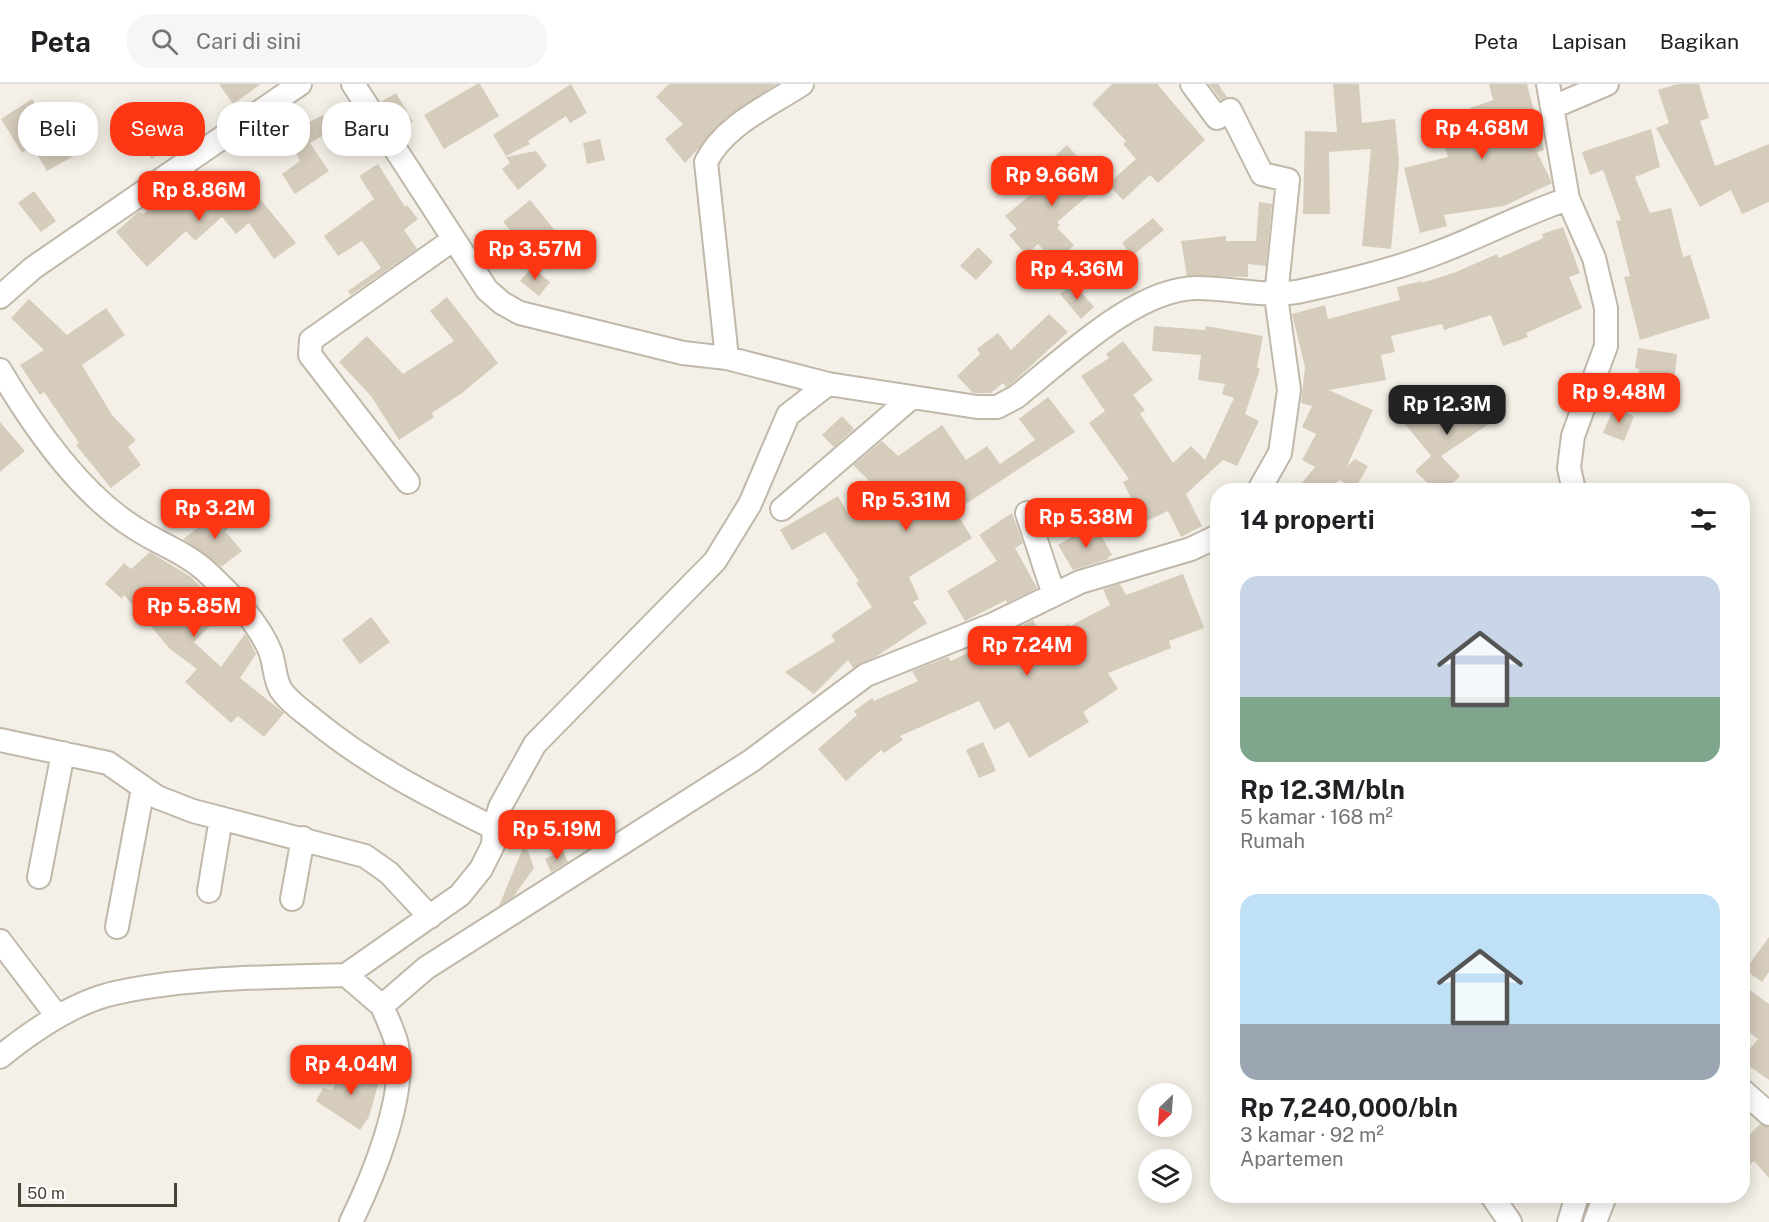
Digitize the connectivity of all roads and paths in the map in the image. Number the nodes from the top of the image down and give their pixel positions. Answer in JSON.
{"nodes":[{"id":1,"x":300,"y":84,"type":"edge"},
{"id":2,"x":353,"y":84,"type":"edge"},
{"id":3,"x":802,"y":84,"type":"edge"},
{"id":4,"x":1192,"y":84,"type":"edge"},
{"id":5,"x":1548,"y":84,"type":"edge"},
{"id":6,"x":1607,"y":84,"type":"edge"},
{"id":7,"x":1553,"y":107,"type":"junction"},
{"id":8,"x":1568,"y":199,"type":"junction"},
{"id":9,"x":454,"y":240,"type":"junction"},
{"id":10,"x":1276,"y":296,"type":"junction"},
{"id":11,"x":0,"y":297,"type":"edge"},
{"id":12,"x":727,"y":358,"type":"junction"},
{"id":13,"x":0,"y":370,"type":"edge"},
{"id":14,"x":828,"y":384,"type":"junction"},
{"id":15,"x":911,"y":398,"type":"junction"},
{"id":16,"x":408,"y":482,"type":"dead end"},
{"id":17,"x":1263,"y":483,"type":"edge"},
{"id":18,"x":1572,"y":483,"type":"edge"},
{"id":19,"x":782,"y":509,"type":"dead end"},
{"id":20,"x":1027,"y":513,"type":"dead end"},
{"id":21,"x":1210,"y":540,"type":"edge"},
{"id":22,"x":1054,"y":595,"type":"junction"},
{"id":23,"x":0,"y":740,"type":"edge"},
{"id":24,"x":63,"y":753,"type":"junction"},
{"id":25,"x":143,"y":788,"type":"junction"},
{"id":26,"x":221,"y":818,"type":"junction"},
{"id":27,"x":494,"y":828,"type":"junction"},
{"id":28,"x":303,"y":838,"type":"junction"},
{"id":29,"x":39,"y":877,"type":"dead end"},
{"id":30,"x":209,"y":891,"type":"dead end"},
{"id":31,"x":292,"y":899,"type":"dead end"},
{"id":32,"x":430,"y":917,"type":"junction"},
{"id":33,"x":117,"y":927,"type":"dead end"},
{"id":34,"x":0,"y":941,"type":"edge"},
{"id":35,"x":9,"y":970,"type":"edge"},
{"id":36,"x":346,"y":975,"type":"junction"},
{"id":37,"x":382,"y":1006,"type":"junction"},
{"id":38,"x":57,"y":1016,"type":"junction"},
{"id":39,"x":0,"y":1057,"type":"edge"},
{"id":40,"x":1750,"y":1097,"type":"edge"},
{"id":41,"x":1769,"y":1114,"type":"edge"},
{"id":42,"x":1497,"y":1203,"type":"edge"},
{"id":43,"x":1575,"y":1203,"type":"edge"},
{"id":44,"x":1602,"y":1203,"type":"edge"},
{"id":45,"x":351,"y":1222,"type":"edge"},
{"id":46,"x":1510,"y":1222,"type":"edge"},
{"id":47,"x":1569,"y":1222,"type":"edge"},
{"id":48,"x":1595,"y":1222,"type":"edge"}],
"edges":[{"from":1,"to":11,"type":"street"},
{"from":2,"to":9,"type":"street"},
{"from":3,"to":12,"type":"street"},
{"from":4,"to":10,"type":"street"},
{"from":5,"to":7,"type":"street"},
{"from":6,"to":7,"type":"street"},
{"from":7,"to":8,"type":"street"},
{"from":8,"to":10,"type":"street"},
{"from":8,"to":18,"type":"street"},
{"from":9,"to":12,"type":"street"},
{"from":9,"to":16,"type":"street"},
{"from":10,"to":15,"type":"street"},
{"from":10,"to":17,"type":"street"},
{"from":12,"to":14,"type":"street"},
{"from":13,"to":27,"type":"street"},
{"from":14,"to":15,"type":"street"},
{"from":14,"to":27,"type":"street"},
{"from":15,"to":19,"type":"street"},
{"from":20,"to":22,"type":"street"},
{"from":21,"to":22,"type":"street"},
{"from":22,"to":37,"type":"street"},
{"from":23,"to":24,"type":"street"},
{"from":24,"to":25,"type":"street"},
{"from":24,"to":29,"type":"street"},
{"from":25,"to":26,"type":"street"},
{"from":25,"to":33,"type":"street"},
{"from":26,"to":28,"type":"street"},
{"from":26,"to":30,"type":"street"},
{"from":27,"to":32,"type":"street"},
{"from":28,"to":31,"type":"street"},
{"from":28,"to":32,"type":"street"},
{"from":32,"to":36,"type":"street"},
{"from":34,"to":35,"type":"street"},
{"from":35,"to":38,"type":"street"},
{"from":36,"to":37,"type":"street"},
{"from":36,"to":38,"type":"street"},
{"from":37,"to":45,"type":"street"},
{"from":38,"to":39,"type":"street"},
{"from":40,"to":41,"type":"street"},
{"from":42,"to":46,"type":"street"},
{"from":43,"to":47,"type":"street"},
{"from":44,"to":48,"type":"street"}]}
